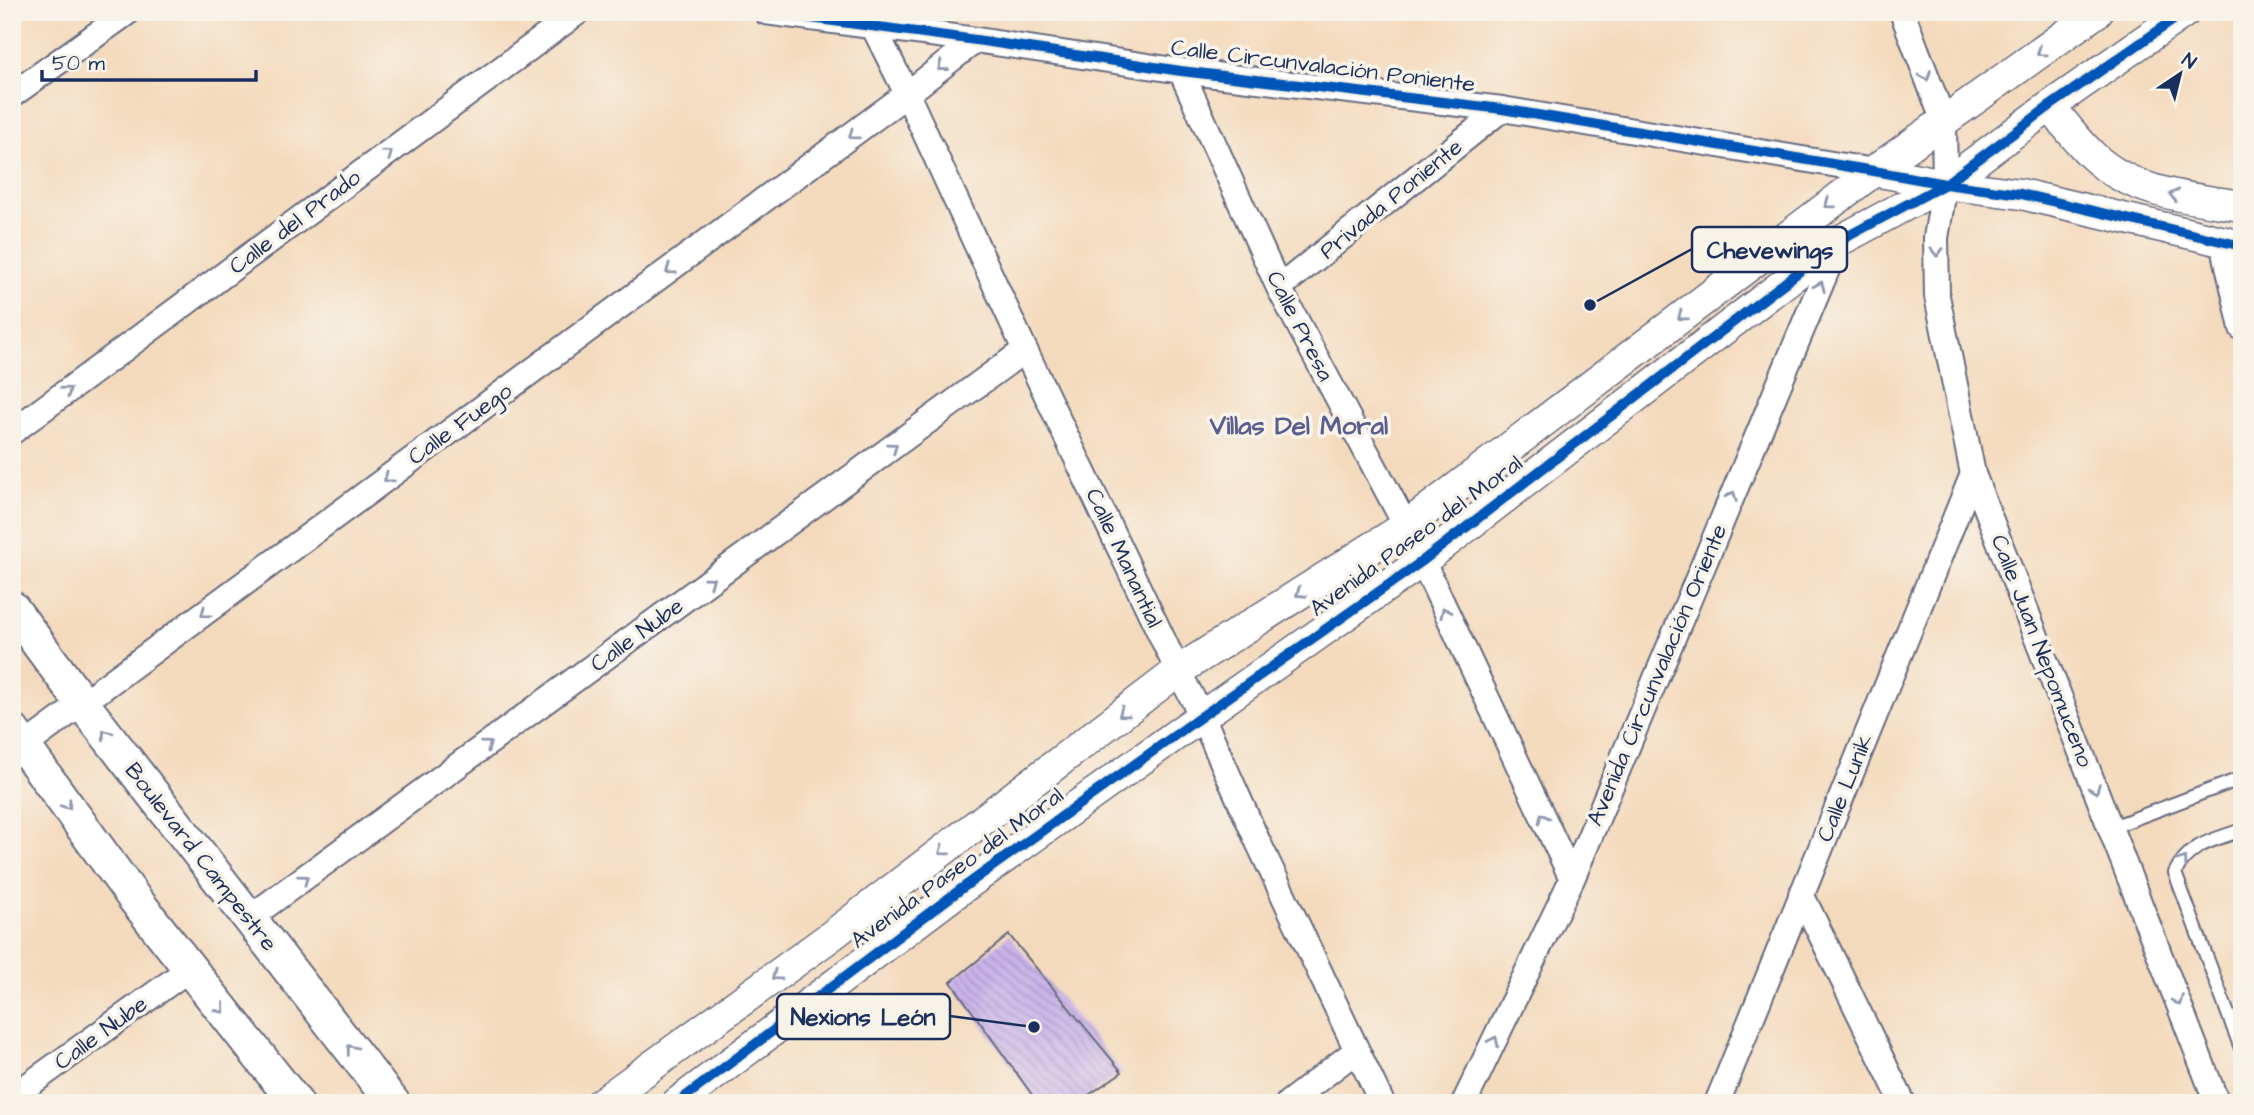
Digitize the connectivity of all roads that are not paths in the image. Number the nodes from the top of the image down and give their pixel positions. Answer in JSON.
{"nodes":[{"id":1,"x":128,"y":12,"type":"edge"},
{"id":2,"x":578,"y":12,"type":"edge"},
{"id":3,"x":766,"y":12,"type":"edge"},
{"id":4,"x":1902,"y":12,"type":"edge"},
{"id":5,"x":2096,"y":12,"type":"edge"},
{"id":6,"x":2185,"y":12,"type":"edge"},
{"id":7,"x":869,"y":19,"type":"edge"},
{"id":8,"x":976,"y":40,"type":"junction"},
{"id":9,"x":1181,"y":71,"type":"junction"},
{"id":10,"x":908,"y":94,"type":"junction"},
{"id":11,"x":12,"y":95,"type":"edge"},
{"id":12,"x":2050,"y":106,"type":"junction"},
{"id":13,"x":1502,"y":110,"type":"junction"},
{"id":14,"x":1944,"y":122,"type":"junction"},
{"id":15,"x":1874,"y":171,"type":"junction"},
{"id":16,"x":1945,"y":184,"type":"junction"},
{"id":17,"x":2242,"y":206,"type":"edge"},
{"id":18,"x":1839,"y":241,"type":"junction"},
{"id":19,"x":2232,"y":244,"type":"edge"},
{"id":20,"x":1279,"y":288,"type":"junction"},
{"id":21,"x":2242,"y":328,"type":"edge"},
{"id":22,"x":1025,"y":350,"type":"junction"},
{"id":23,"x":12,"y":432,"type":"edge"},
{"id":24,"x":1973,"y":474,"type":"junction"},
{"id":25,"x":1406,"y":526,"type":"junction"},
{"id":26,"x":1422,"y":562,"type":"junction"},
{"id":27,"x":12,"y":608,"type":"edge"},
{"id":28,"x":1178,"y":671,"type":"junction"},
{"id":29,"x":82,"y":704,"type":"junction"},
{"id":30,"x":1202,"y":716,"type":"junction"},
{"id":31,"x":16,"y":744,"type":"edge"},
{"id":32,"x":2242,"y":778,"type":"edge"},
{"id":33,"x":2110,"y":828,"type":"junction"},
{"id":34,"x":2242,"y":830,"type":"edge"},
{"id":35,"x":1572,"y":879,"type":"junction"},
{"id":36,"x":1801,"y":894,"type":"junction"},
{"id":37,"x":248,"y":919,"type":"junction"},
{"id":38,"x":189,"y":969,"type":"junction"},
{"id":39,"x":1357,"y":1050,"type":"junction"},
{"id":40,"x":2242,"y":1051,"type":"edge"},
{"id":41,"x":12,"y":1097,"type":"edge"},
{"id":42,"x":296,"y":1103,"type":"edge"},
{"id":43,"x":393,"y":1103,"type":"edge"},
{"id":44,"x":601,"y":1103,"type":"edge"},
{"id":45,"x":677,"y":1103,"type":"edge"},
{"id":46,"x":1288,"y":1103,"type":"edge"},
{"id":47,"x":1382,"y":1103,"type":"edge"},
{"id":48,"x":1464,"y":1103,"type":"edge"},
{"id":49,"x":1717,"y":1103,"type":"edge"},
{"id":50,"x":1903,"y":1103,"type":"edge"},
{"id":51,"x":2217,"y":1103,"type":"edge"}],
"edges":[{"from":1,"to":11,"type":"street"},
{"from":23,"to":2,"type":"street","name":"Calle del Prado","one_way":true},
{"from":3,"to":7,"type":"street","name":"Calle Circunvalación Poniente"},
{"from":4,"to":14,"type":"street","name":"Calle Juan Nepomuceno","one_way":true},
{"from":5,"to":14,"type":"street","name":"Avenida Paseo del Moral","one_way":true},
{"from":6,"to":12,"type":"street","name":"Avenida Paseo del Moral"},
{"from":7,"to":8,"type":"street","name":"Calle Circunvalación Poniente"},
{"from":7,"to":10,"type":"street","name":"Calle Manantial"},
{"from":8,"to":9,"type":"street","name":"Calle Circunvalación Poniente"},
{"from":8,"to":10,"type":"street","one_way":true},
{"from":9,"to":13,"type":"street","name":"Calle Circunvalación Poniente"},
{"from":9,"to":20,"type":"street","name":"Calle Presa"},
{"from":10,"to":22,"type":"street","name":"Calle Manantial"},
{"from":10,"to":29,"type":"street","name":"Calle Fuego","one_way":true},
{"from":12,"to":16,"type":"street","name":"Avenida Paseo del Moral"},
{"from":17,"to":12,"type":"street","one_way":true},
{"from":13,"to":15,"type":"street","name":"Calle Circunvalación Poniente"},
{"from":13,"to":20,"type":"street","name":"Privada Poniente"},
{"from":14,"to":15,"type":"street","name":"Avenida Paseo del Moral"},
{"from":14,"to":16,"type":"street","name":"Calle Juan Nepomuceno"},
{"from":15,"to":16,"type":"street"},
{"from":15,"to":25,"type":"street","name":"Avenida Paseo del Moral","one_way":true},
{"from":16,"to":18,"type":"street","name":"Avenida Paseo del Moral"},
{"from":16,"to":19,"type":"street"},
{"from":16,"to":24,"type":"street","name":"Calle Juan Nepomuceno","one_way":true},
{"from":18,"to":26,"type":"street","name":"Avenida Paseo del Moral"},
{"from":35,"to":18,"type":"street","name":"Avenida Circunvalación Oriente","one_way":true},
{"from":19,"to":21,"type":"street"},
{"from":20,"to":25,"type":"street","name":"Calle Presa"},
{"from":22,"to":28,"type":"street","name":"Calle Manantial"},
{"from":37,"to":22,"type":"street","name":"Calle Nube","one_way":true},
{"from":24,"to":33,"type":"street","name":"Calle Juan Nepomuceno","one_way":true},
{"from":24,"to":36,"type":"street","name":"Calle Lunik"},
{"from":25,"to":26,"type":"street","name":"Calle Presa"},
{"from":25,"to":28,"type":"street","name":"Avenida Paseo del Moral","one_way":true},
{"from":26,"to":30,"type":"street","name":"Avenida Paseo del Moral"},
{"from":35,"to":26,"type":"street","name":"Calle Presa","one_way":true},
{"from":27,"to":29,"type":"main road","name":"Boulevard Campestre"},
{"from":28,"to":30,"type":"street","name":"Calle Manantial"},
{"from":28,"to":44,"type":"street","name":"Avenida Paseo del Moral","one_way":true},
{"from":29,"to":31,"type":"street","name":"Calle Fuego"},
{"from":37,"to":29,"type":"main road","name":"Boulevard Campestre","one_way":true},
{"from":30,"to":39,"type":"street","name":"Calle Manantial"},
{"from":30,"to":45,"type":"street","name":"Avenida Paseo del Moral"},
{"from":31,"to":38,"type":"main road","one_way":true},
{"from":32,"to":33,"type":"lane"},
{"from":33,"to":51,"type":"street","name":"Calle Juan Nepomuceno","one_way":true},
{"from":40,"to":34,"type":"lane","one_way":true},
{"from":48,"to":35,"type":"street","name":"Avenida Circunvalación Oriente","one_way":true},
{"from":36,"to":49,"type":"street","name":"Calle Lunik"},
{"from":36,"to":50,"type":"street"},
{"from":43,"to":37,"type":"main road","name":"Boulevard Campestre","one_way":true},
{"from":38,"to":41,"type":"street","name":"Calle Nube"},
{"from":38,"to":42,"type":"main road","one_way":true},
{"from":39,"to":46,"type":"street"},
{"from":39,"to":47,"type":"street","name":"Calle Manantial"}]}
